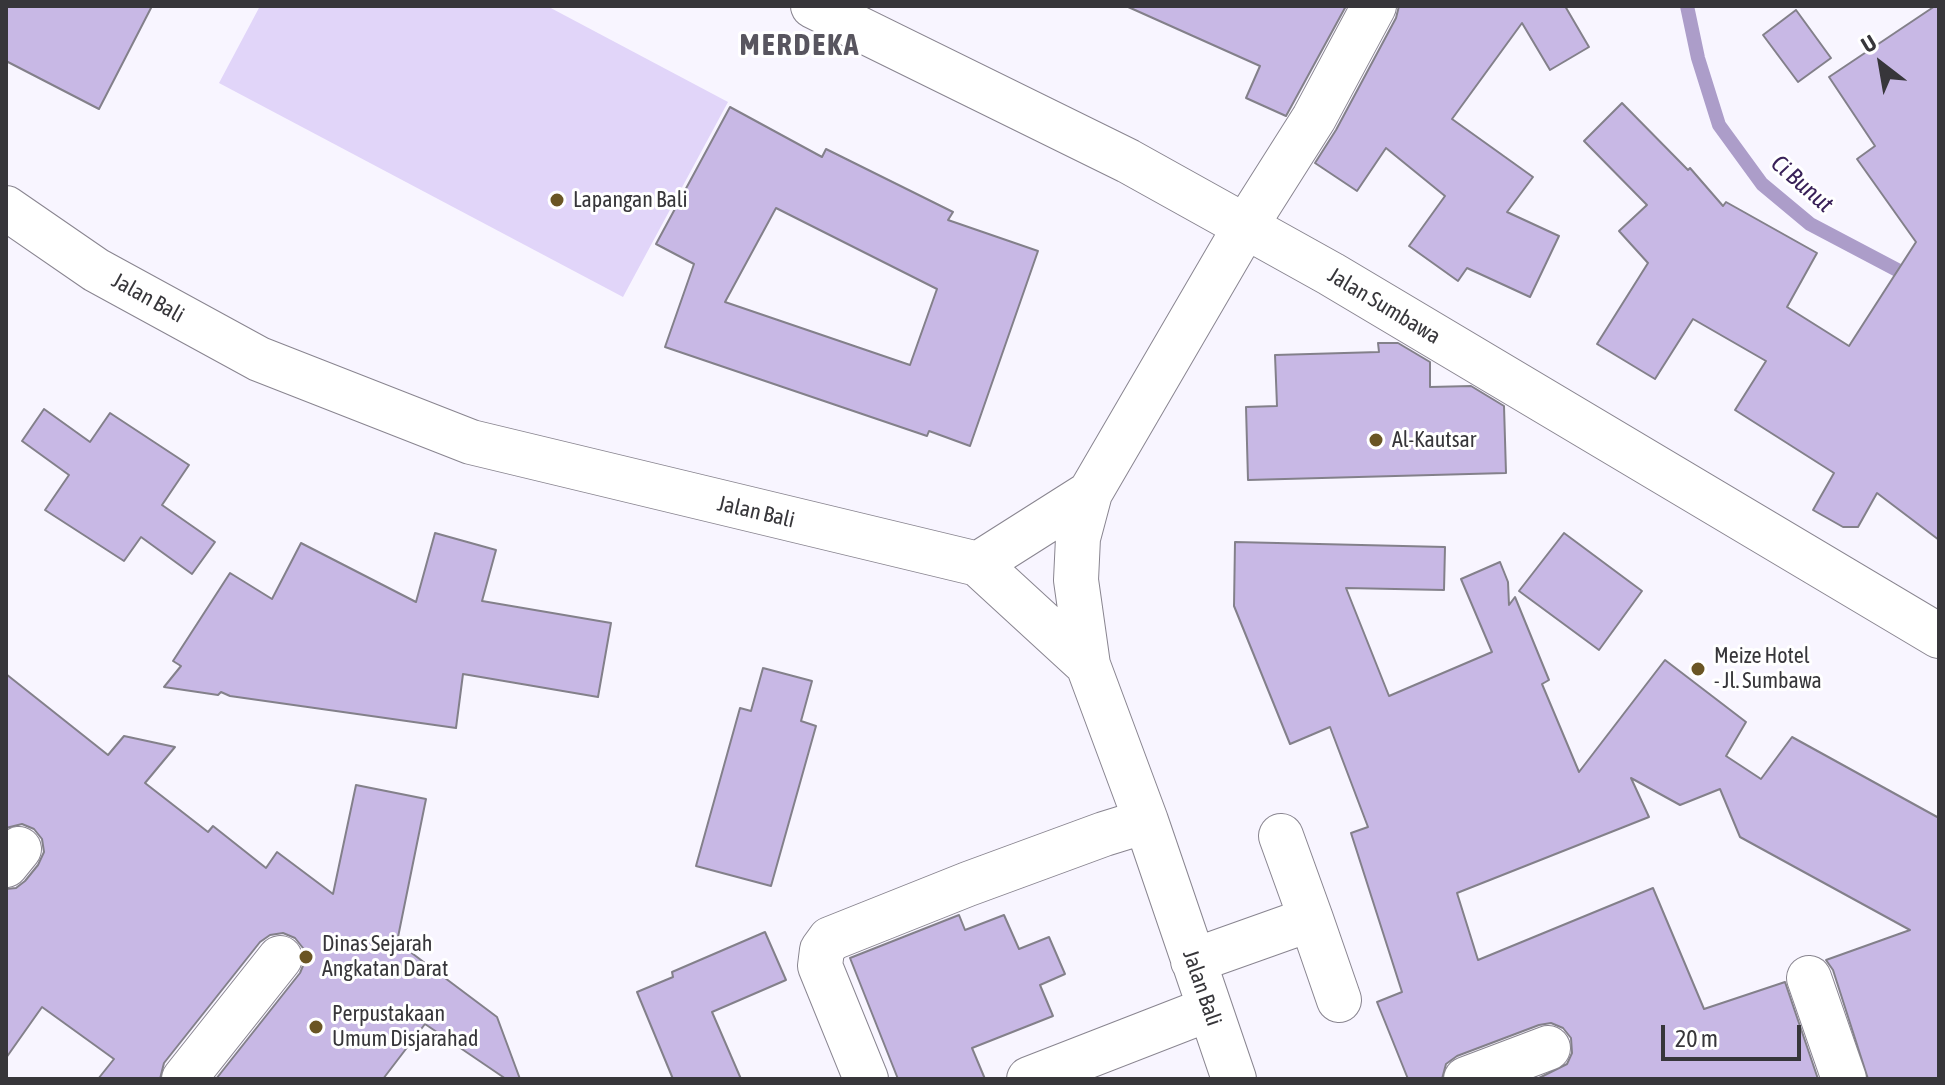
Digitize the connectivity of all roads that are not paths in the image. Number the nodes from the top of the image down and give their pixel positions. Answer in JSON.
{"nodes":[{"id":1,"x":1374,"y":6,"type":"edge"},
{"id":2,"x":830,"y":10,"type":"edge"},
{"id":3,"x":6,"y":208,"type":"edge"},
{"id":4,"x":1245,"y":227,"type":"junction"},
{"id":5,"x":1090,"y":493,"type":"junction"},
{"id":6,"x":978,"y":564,"type":"junction"},
{"id":7,"x":1939,"y":636,"type":"edge"},
{"id":8,"x":1088,"y":665,"type":"junction"},
{"id":9,"x":1146,"y":821,"type":"junction"},
{"id":10,"x":1281,"y":836,"type":"dead end"},
{"id":11,"x":1311,"y":919,"type":"junction"},
{"id":12,"x":280,"y":958,"type":"dead end"},
{"id":13,"x":1193,"y":961,"type":"junction"},
{"id":14,"x":1809,"y":978,"type":"dead end"},
{"id":15,"x":1339,"y":1000,"type":"dead end"},
{"id":16,"x":1209,"y":1009,"type":"junction"},
{"id":17,"x":1548,"y":1048,"type":"dead end"},
{"id":18,"x":184,"y":1079,"type":"edge"},
{"id":19,"x":866,"y":1079,"type":"edge"},
{"id":20,"x":1029,"y":1079,"type":"edge"},
{"id":21,"x":1234,"y":1079,"type":"edge"},
{"id":22,"x":1466,"y":1079,"type":"edge"},
{"id":23,"x":1844,"y":1079,"type":"edge"}],
"edges":[{"from":1,"to":4,"type":"street"},
{"from":2,"to":4,"type":"street","name":"Jalan Sumbawa"},
{"from":3,"to":6,"type":"street","name":"Jalan Bali"},
{"from":4,"to":5,"type":"street"},
{"from":4,"to":7,"type":"street","name":"Jalan Sumbawa"},
{"from":5,"to":6,"type":"street"},
{"from":5,"to":8,"type":"street"},
{"from":6,"to":8,"type":"street","name":"Jalan Bali"},
{"from":8,"to":9,"type":"street","name":"Jalan Bali"},
{"from":9,"to":13,"type":"street","name":"Jalan Bali"},
{"from":9,"to":19,"type":"street"},
{"from":10,"to":11,"type":"street"},
{"from":11,"to":13,"type":"street"},
{"from":11,"to":15,"type":"street"},
{"from":12,"to":18,"type":"street"},
{"from":13,"to":16,"type":"street","name":"Jalan Bali"},
{"from":14,"to":23,"type":"street"},
{"from":16,"to":20,"type":"street"},
{"from":16,"to":21,"type":"street","name":"Jalan Bali"},
{"from":17,"to":22,"type":"street"}]}
